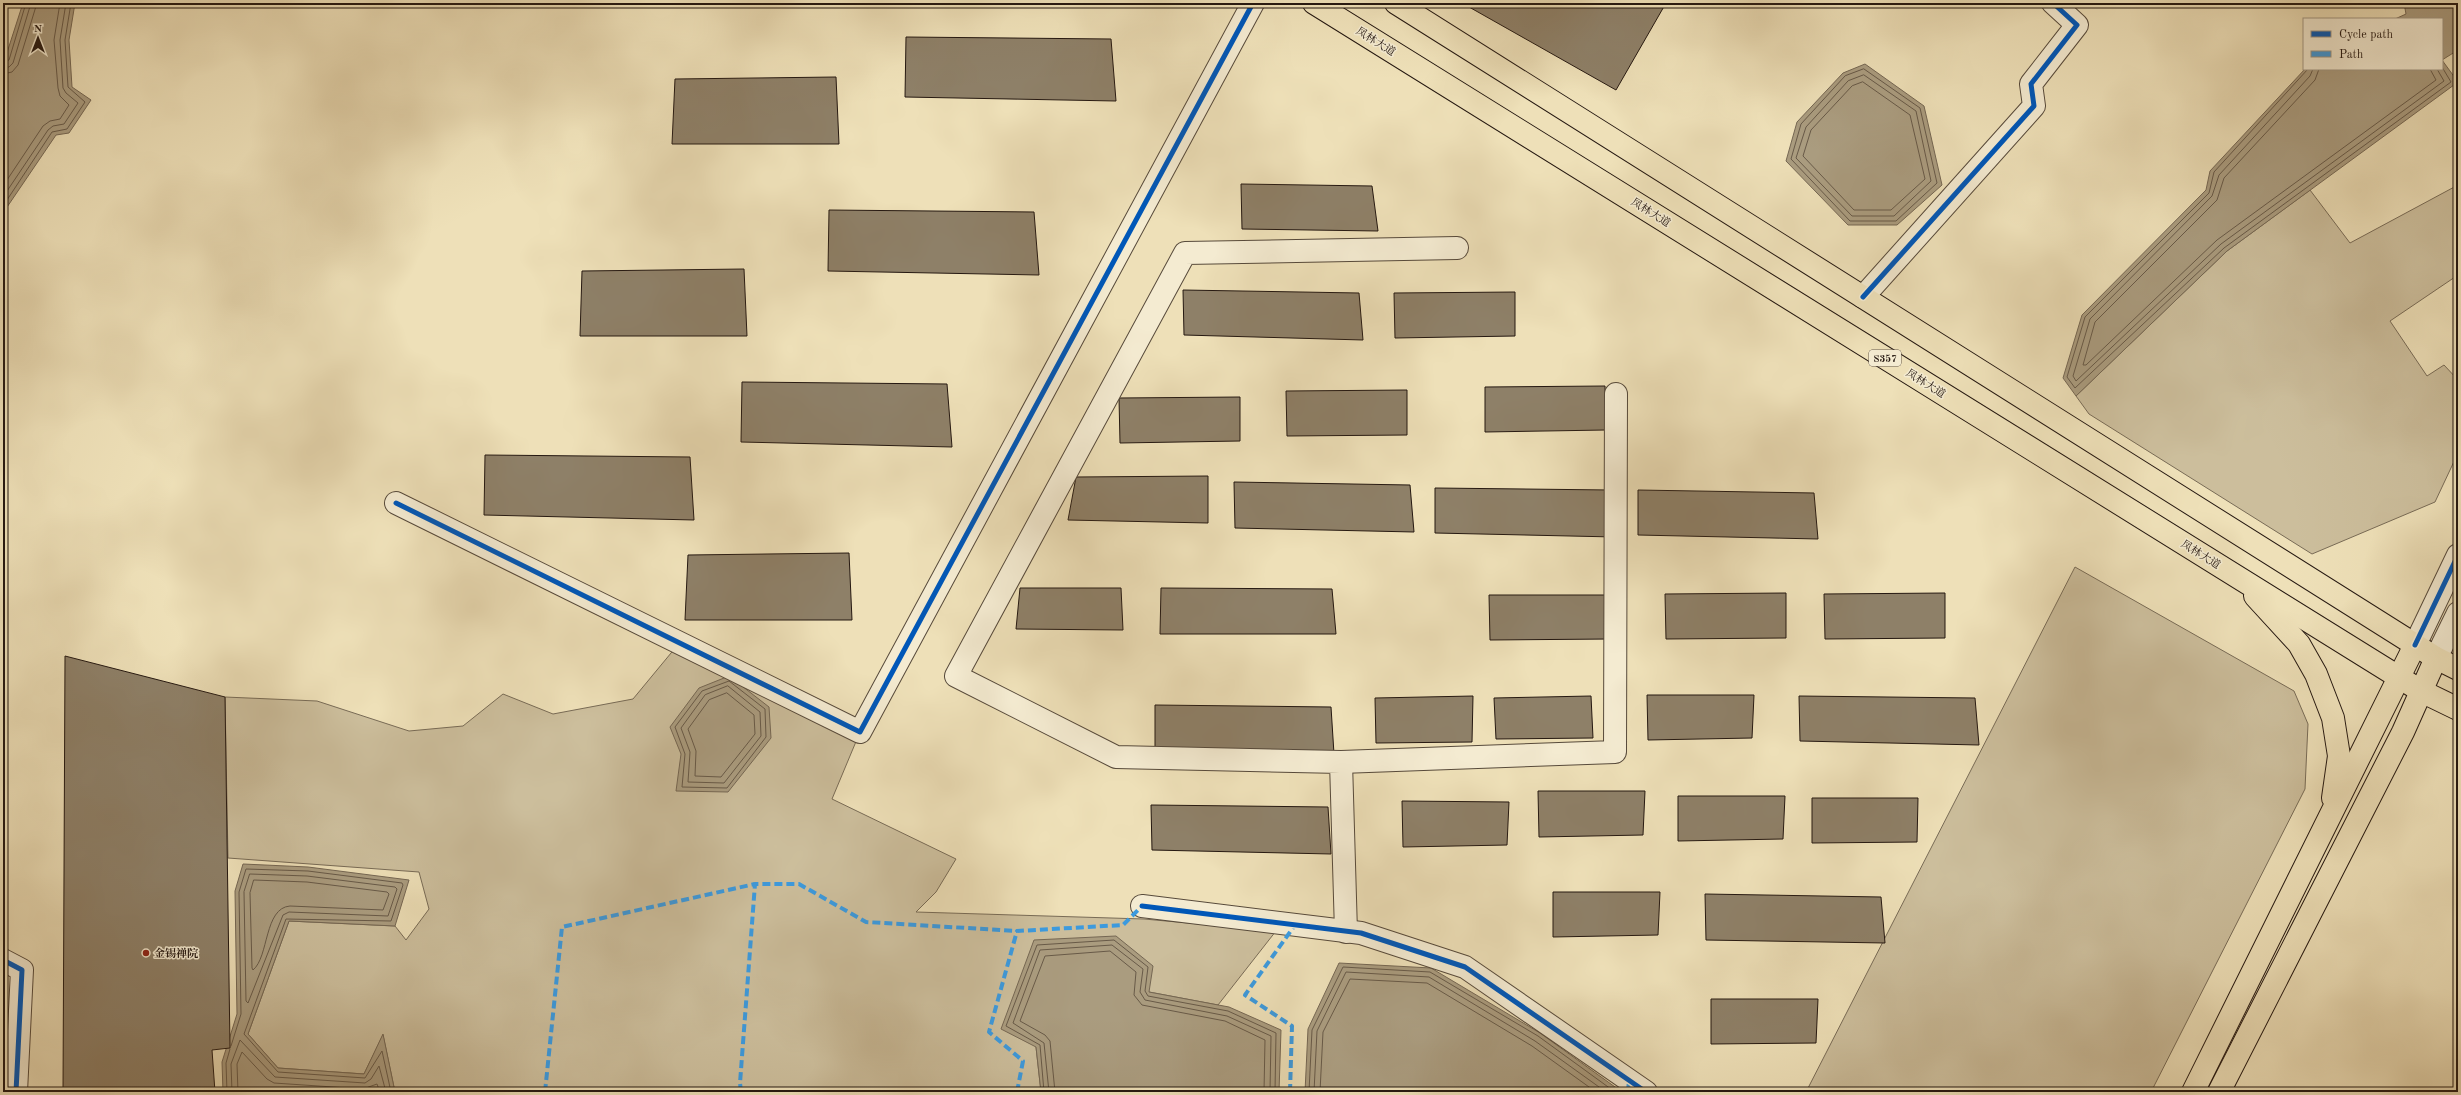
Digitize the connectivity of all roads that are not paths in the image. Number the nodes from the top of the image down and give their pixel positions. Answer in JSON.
{"nodes":[{"id":1,"x":1253,"y":3,"type":"edge"},
{"id":2,"x":1314,"y":3,"type":"edge"},
{"id":3,"x":1396,"y":3,"type":"edge"},
{"id":4,"x":2053,"y":3,"type":"edge"},
{"id":5,"x":1457,"y":248,"type":"dead end"},
{"id":6,"x":1863,"y":297,"type":"junction"},
{"id":7,"x":1616,"y":394,"type":"dead end"},
{"id":8,"x":396,"y":503,"type":"dead end"},
{"id":9,"x":2458,"y":555,"type":"edge"},
{"id":10,"x":2240,"y":578,"type":"junction"},
{"id":11,"x":2458,"y":613,"type":"edge"},
{"id":12,"x":2415,"y":645,"type":"junction"},
{"id":13,"x":2436,"y":658,"type":"junction"},
{"id":14,"x":2458,"y":669,"type":"edge"},
{"id":15,"x":2399,"y":677,"type":"junction"},
{"id":16,"x":2421,"y":691,"type":"junction"},
{"id":17,"x":2458,"y":709,"type":"edge"},
{"id":18,"x":1341,"y":762,"type":"junction"},
{"id":19,"x":2330,"y":816,"type":"junction"},
{"id":20,"x":1142,"y":906,"type":"dead end"},
{"id":21,"x":1346,"y":932,"type":"junction"},
{"id":22,"x":3,"y":960,"type":"edge"},
{"id":23,"x":16,"y":1092,"type":"edge"},
{"id":24,"x":1646,"y":1092,"type":"edge"},
{"id":25,"x":2193,"y":1092,"type":"edge"},
{"id":26,"x":2219,"y":1092,"type":"edge"}],
"edges":[{"from":1,"to":8,"type":"street"},
{"from":2,"to":10,"type":"main road","name":"凤林大道","number":"S357"},
{"from":3,"to":6,"type":"main road"},
{"from":4,"to":6,"type":"street"},
{"from":5,"to":18,"type":"street"},
{"from":6,"to":12,"type":"main road"},
{"from":7,"to":18,"type":"street"},
{"from":9,"to":12,"type":"street"},
{"from":10,"to":15,"type":"main road","name":"凤林大道","number":"S357"},
{"from":10,"to":19,"type":"main road"},
{"from":11,"to":13,"type":"street"},
{"from":12,"to":13,"type":"main road"},
{"from":12,"to":15,"type":"main road"},
{"from":13,"to":14,"type":"main road"},
{"from":13,"to":16,"type":"main road"},
{"from":15,"to":16,"type":"main road","name":"凤林大道","number":"S357"},
{"from":15,"to":19,"type":"main road"},
{"from":16,"to":17,"type":"main road","name":"凤林大道","number":"S357"},
{"from":16,"to":26,"type":"main road"},
{"from":18,"to":21,"type":"street"},
{"from":19,"to":25,"type":"main road"},
{"from":20,"to":21,"type":"street"},
{"from":21,"to":24,"type":"street"},
{"from":22,"to":23,"type":"street"}]}
